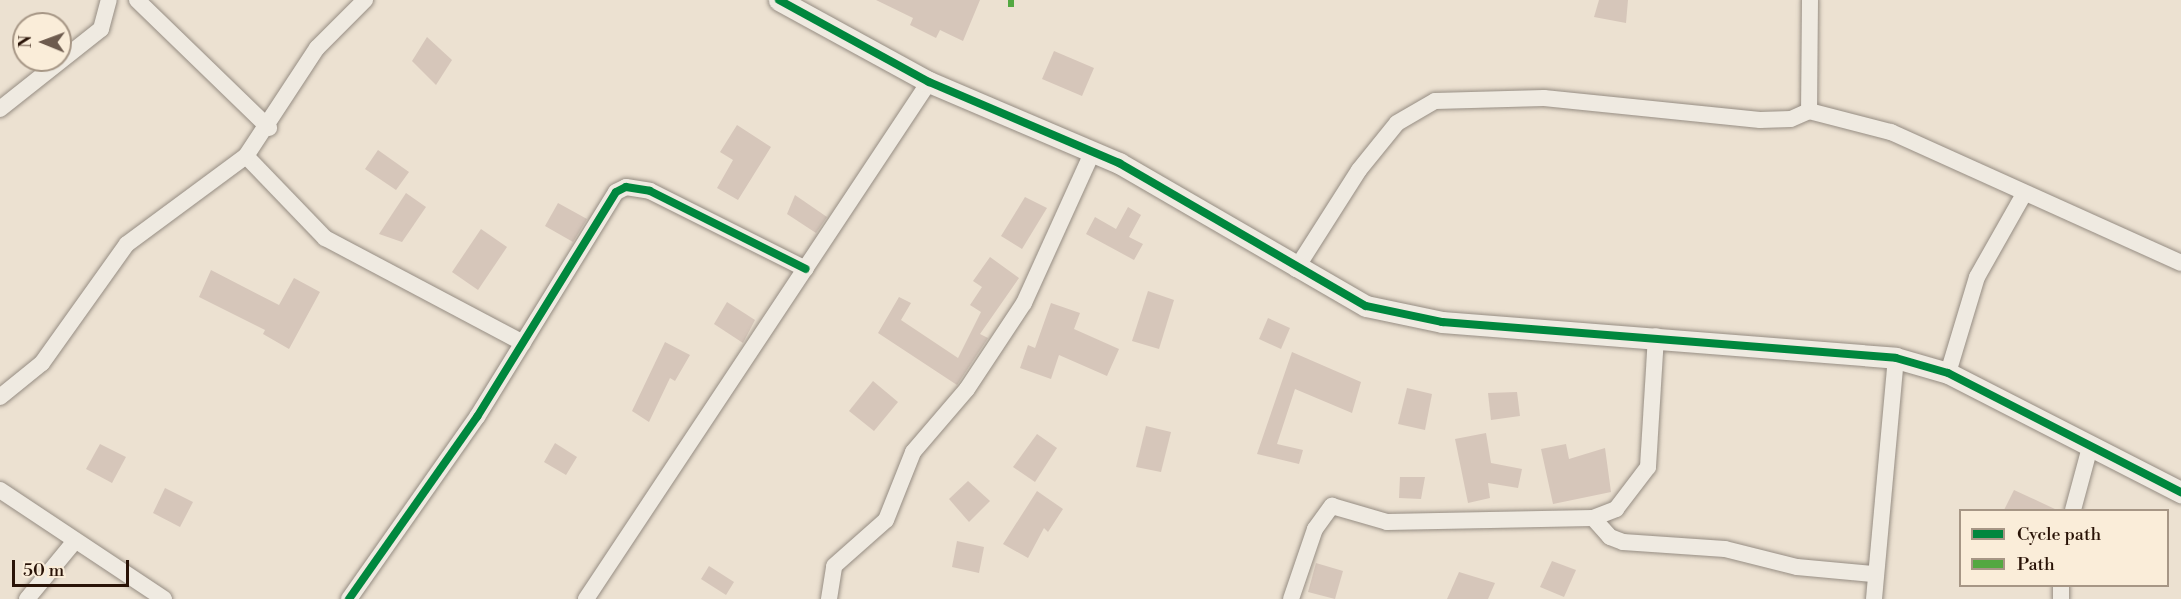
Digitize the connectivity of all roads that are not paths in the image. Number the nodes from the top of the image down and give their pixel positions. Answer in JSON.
{"nodes":[{"id":1,"x":109,"y":0,"type":"edge"},
{"id":2,"x":137,"y":0,"type":"edge"},
{"id":3,"x":365,"y":0,"type":"edge"},
{"id":4,"x":1810,"y":0,"type":"edge"},
{"id":5,"x":790,"y":3,"type":"edge"},
{"id":6,"x":929,"y":82,"type":"junction"},
{"id":7,"x":0,"y":109,"type":"edge"},
{"id":8,"x":1809,"y":111,"type":"junction"},
{"id":9,"x":269,"y":128,"type":"junction"},
{"id":10,"x":1093,"y":151,"type":"junction"},
{"id":11,"x":246,"y":156,"type":"junction"},
{"id":12,"x":2024,"y":194,"type":"junction"},
{"id":13,"x":2181,"y":263,"type":"edge"},
{"id":14,"x":806,"y":269,"type":"junction"},
{"id":15,"x":1296,"y":269,"type":"junction"},
{"id":16,"x":1656,"y":336,"type":"junction"},
{"id":17,"x":523,"y":343,"type":"junction"},
{"id":18,"x":1896,"y":358,"type":"junction"},
{"id":19,"x":1948,"y":373,"type":"junction"},
{"id":20,"x":0,"y":397,"type":"edge"},
{"id":21,"x":2090,"y":447,"type":"junction"},
{"id":22,"x":0,"y":490,"type":"edge"},
{"id":23,"x":2181,"y":492,"type":"edge"},
{"id":24,"x":2073,"y":509,"type":"edge"},
{"id":25,"x":1593,"y":518,"type":"junction"},
{"id":26,"x":75,"y":540,"type":"junction"},
{"id":27,"x":1873,"y":574,"type":"junction"},
{"id":28,"x":27,"y":599,"type":"edge"},
{"id":29,"x":164,"y":599,"type":"edge"},
{"id":30,"x":350,"y":599,"type":"edge"},
{"id":31,"x":586,"y":599,"type":"edge"},
{"id":32,"x":829,"y":599,"type":"edge"},
{"id":33,"x":1291,"y":599,"type":"edge"},
{"id":34,"x":1874,"y":599,"type":"edge"}],
"edges":[{"from":1,"to":7,"type":"street"},
{"from":2,"to":9,"type":"street"},
{"from":3,"to":9,"type":"street"},
{"from":4,"to":8,"type":"street"},
{"from":5,"to":6,"type":"street"},
{"from":6,"to":10,"type":"street"},
{"from":6,"to":14,"type":"street"},
{"from":8,"to":12,"type":"street"},
{"from":8,"to":15,"type":"street"},
{"from":9,"to":11,"type":"street"},
{"from":10,"to":15,"type":"street"},
{"from":10,"to":32,"type":"street"},
{"from":11,"to":17,"type":"street"},
{"from":11,"to":20,"type":"street"},
{"from":12,"to":13,"type":"street"},
{"from":12,"to":19,"type":"street"},
{"from":14,"to":17,"type":"street"},
{"from":14,"to":31,"type":"street"},
{"from":15,"to":16,"type":"street"},
{"from":16,"to":18,"type":"street"},
{"from":16,"to":25,"type":"street"},
{"from":17,"to":30,"type":"street"},
{"from":18,"to":19,"type":"street"},
{"from":18,"to":27,"type":"street"},
{"from":19,"to":21,"type":"street"},
{"from":21,"to":23,"type":"street"},
{"from":21,"to":24,"type":"street"},
{"from":22,"to":26,"type":"street"},
{"from":25,"to":27,"type":"street"},
{"from":25,"to":33,"type":"street"},
{"from":26,"to":28,"type":"street"},
{"from":26,"to":29,"type":"street"},
{"from":27,"to":34,"type":"street"}]}
